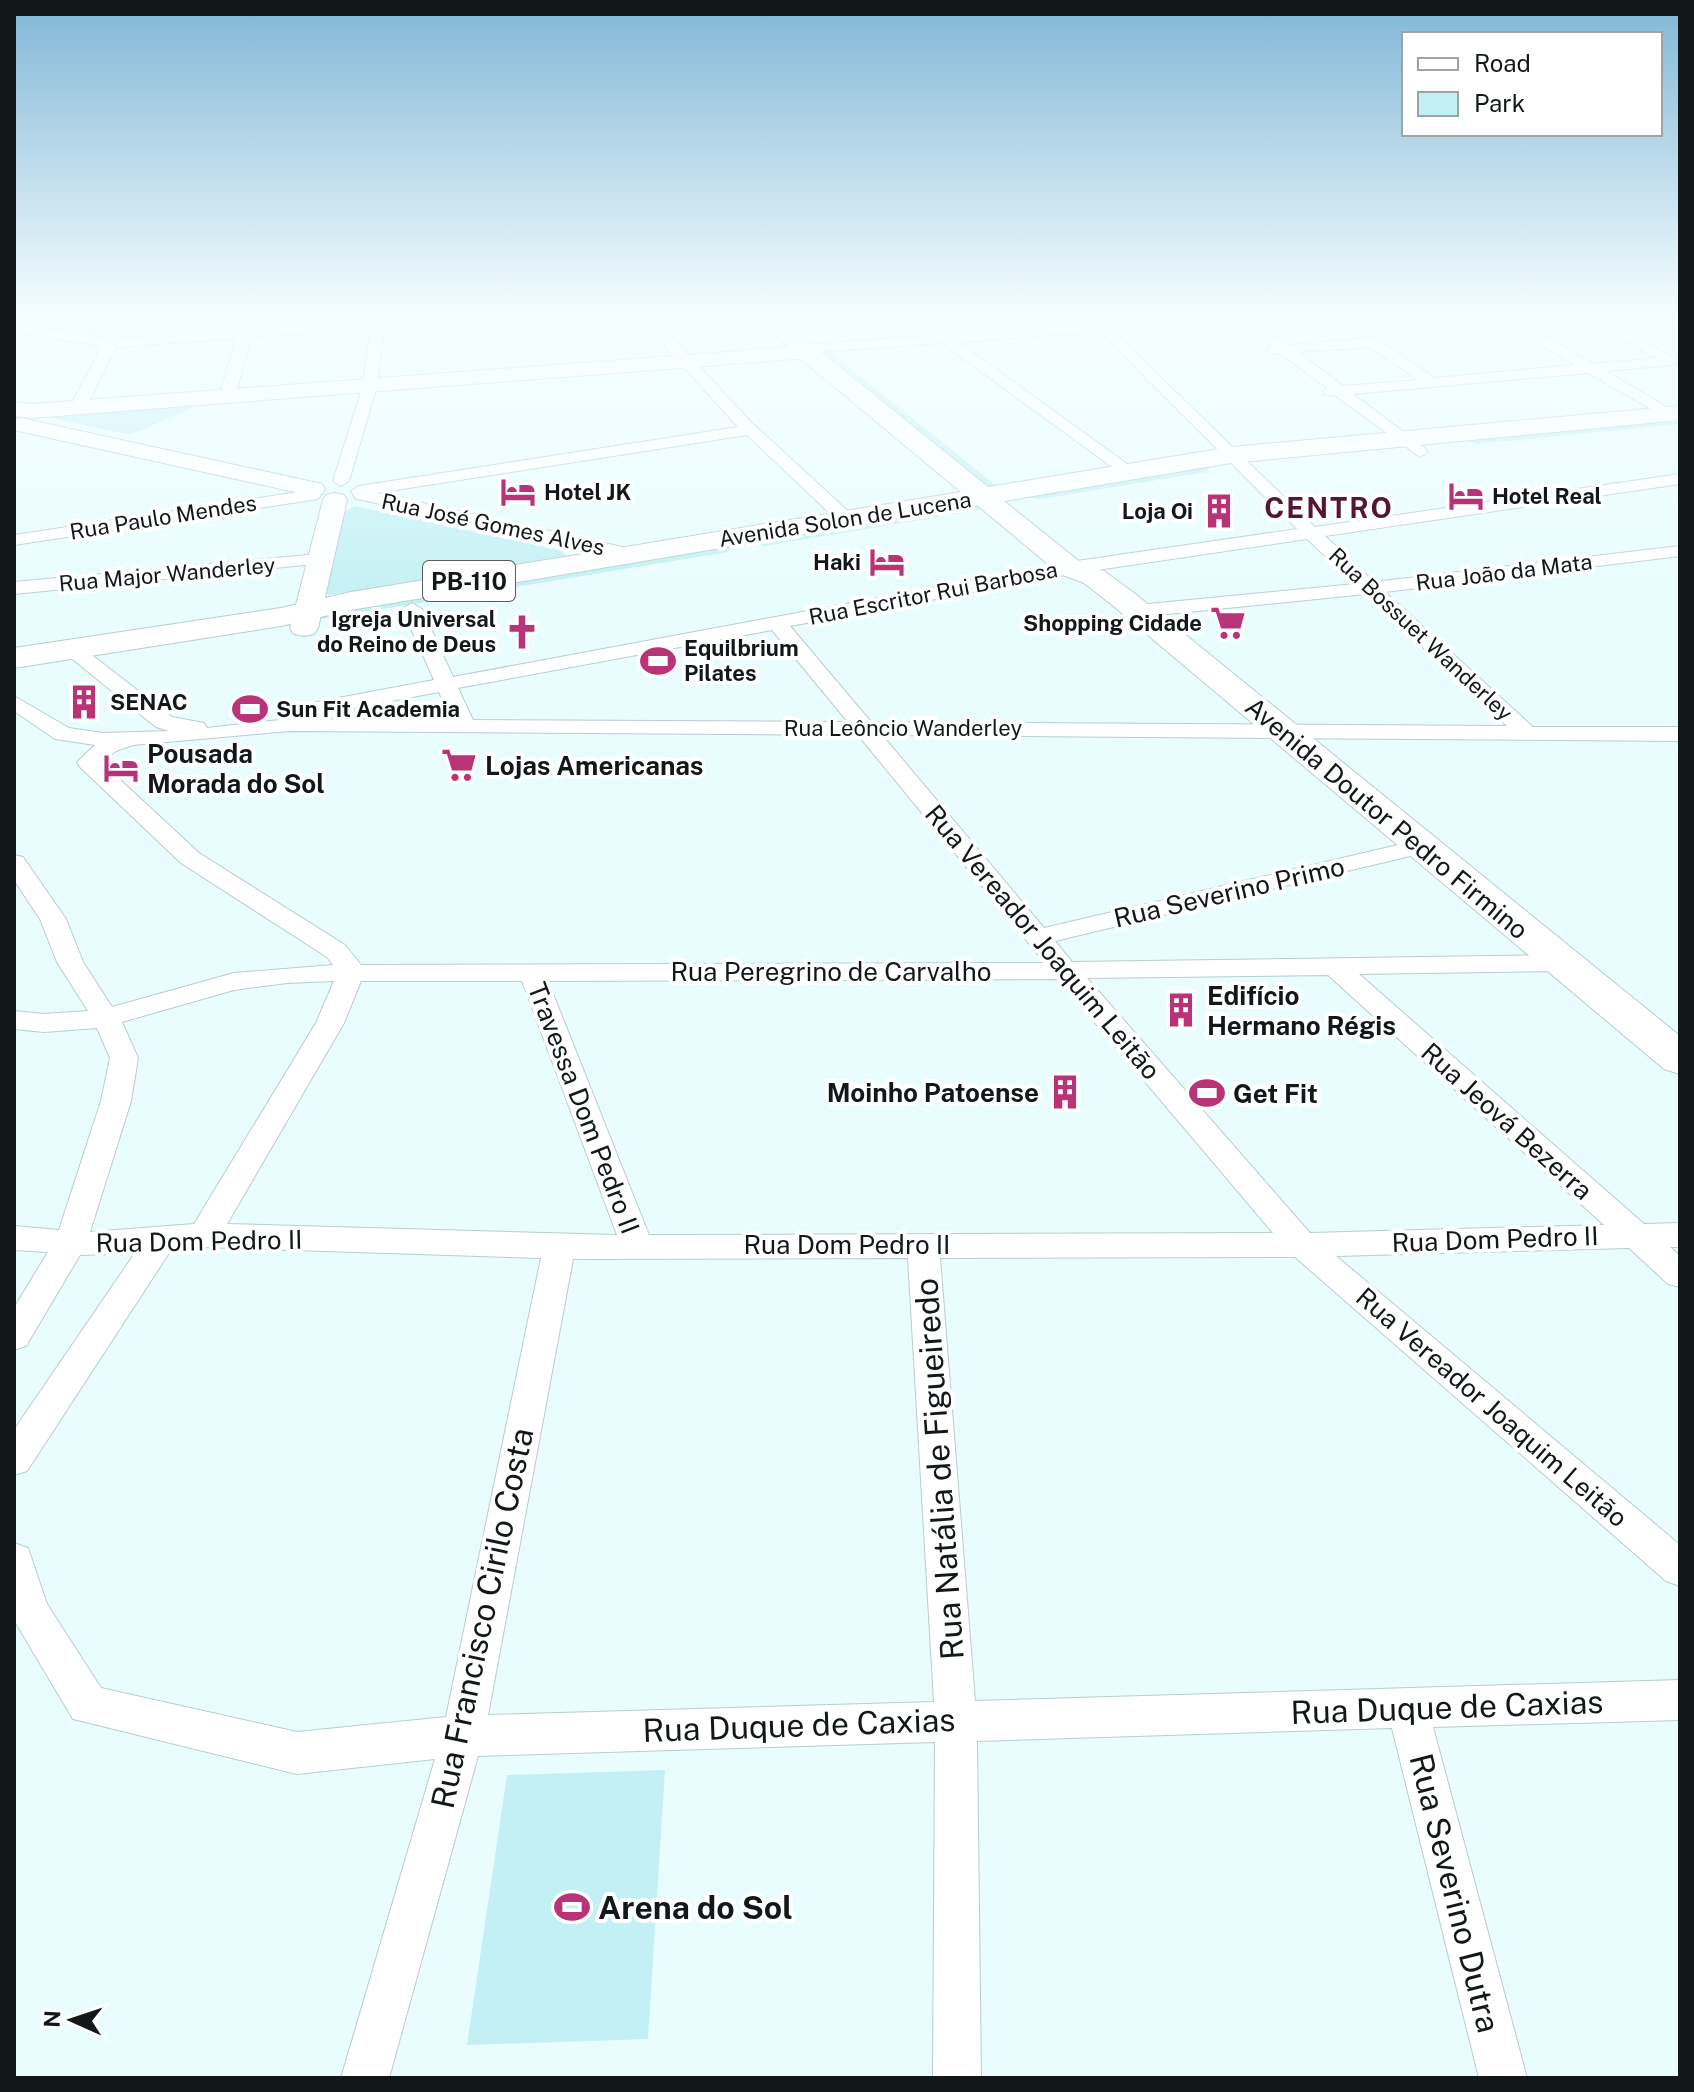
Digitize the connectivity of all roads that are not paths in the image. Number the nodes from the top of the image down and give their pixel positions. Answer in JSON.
{"nodes":[{"id":1,"x":47,"y":414,"type":"edge"},
{"id":2,"x":361,"y":414,"type":"edge"},
{"id":3,"x":734,"y":414,"type":"edge"},
{"id":4,"x":891,"y":414,"type":"edge"},
{"id":5,"x":1047,"y":414,"type":"edge"},
{"id":6,"x":1192,"y":414,"type":"edge"},
{"id":7,"x":1350,"y":414,"type":"edge"},
{"id":8,"x":1364,"y":414,"type":"edge"},
{"id":9,"x":22,"y":419,"type":"edge"},
{"id":10,"x":1677,"y":419,"type":"edge"},
{"id":11,"x":747,"y":427,"type":"junction"},
{"id":12,"x":1401,"y":447,"type":"junction"},
{"id":13,"x":1238,"y":462,"type":"junction"},
{"id":14,"x":1129,"y":471,"type":"junction"},
{"id":15,"x":1680,"y":479,"type":"edge"},
{"id":16,"x":337,"y":490,"type":"junction"},
{"id":17,"x":1001,"y":501,"type":"junction"},
{"id":18,"x":846,"y":519,"type":"junction"},
{"id":19,"x":1310,"y":531,"type":"junction"},
{"id":20,"x":14,"y":540,"type":"edge"},
{"id":21,"x":630,"y":554,"type":"junction"},
{"id":22,"x":1678,"y":554,"type":"edge"},
{"id":23,"x":319,"y":559,"type":"junction"},
{"id":24,"x":1086,"y":570,"type":"junction"},
{"id":25,"x":14,"y":588,"type":"edge"},
{"id":26,"x":1371,"y":588,"type":"junction"},
{"id":27,"x":412,"y":609,"type":"junction"},
{"id":28,"x":1138,"y":611,"type":"junction"},
{"id":29,"x":306,"y":619,"type":"junction"},
{"id":30,"x":776,"y":622,"type":"junction"},
{"id":31,"x":81,"y":655,"type":"junction"},
{"id":32,"x":14,"y":658,"type":"edge"},
{"id":33,"x":14,"y":673,"type":"edge"},
{"id":34,"x":446,"y":683,"type":"junction"},
{"id":35,"x":14,"y":702,"type":"edge"},
{"id":36,"x":153,"y":714,"type":"junction"},
{"id":37,"x":465,"y":726,"type":"junction"},
{"id":38,"x":863,"y":727,"type":"junction"},
{"id":39,"x":1284,"y":731,"type":"junction"},
{"id":40,"x":1527,"y":733,"type":"junction"},
{"id":41,"x":1680,"y":734,"type":"edge"},
{"id":42,"x":127,"y":740,"type":"junction"},
{"id":43,"x":1419,"y":847,"type":"junction"},
{"id":44,"x":14,"y":862,"type":"edge"},
{"id":45,"x":1038,"y":937,"type":"junction"},
{"id":46,"x":1562,"y":963,"type":"junction"},
{"id":47,"x":1334,"y":966,"type":"junction"},
{"id":48,"x":1064,"y":969,"type":"junction"},
{"id":49,"x":352,"y":971,"type":"junction"},
{"id":50,"x":531,"y":971,"type":"junction"},
{"id":51,"x":14,"y":1020,"type":"edge"},
{"id":52,"x":107,"y":1020,"type":"junction"},
{"id":53,"x":1680,"y":1059,"type":"edge"},
{"id":54,"x":204,"y":1235,"type":"junction"},
{"id":55,"x":1635,"y":1235,"type":"junction"},
{"id":56,"x":1680,"y":1235,"type":"edge"},
{"id":57,"x":14,"y":1238,"type":"edge"},
{"id":58,"x":161,"y":1239,"type":"junction"},
{"id":59,"x":71,"y":1242,"type":"junction"},
{"id":60,"x":923,"y":1244,"type":"junction"},
{"id":61,"x":1302,"y":1245,"type":"junction"},
{"id":62,"x":637,"y":1246,"type":"junction"},
{"id":63,"x":559,"y":1247,"type":"junction"},
{"id":64,"x":1680,"y":1275,"type":"edge"},
{"id":65,"x":14,"y":1337,"type":"edge"},
{"id":66,"x":14,"y":1460,"type":"edge"},
{"id":67,"x":14,"y":1560,"type":"edge"},
{"id":68,"x":1680,"y":1569,"type":"edge"},
{"id":69,"x":1680,"y":1700,"type":"edge"},
{"id":70,"x":1408,"y":1709,"type":"junction"},
{"id":71,"x":956,"y":1720,"type":"junction"},
{"id":72,"x":463,"y":1736,"type":"junction"},
{"id":73,"x":365,"y":2078,"type":"edge"},
{"id":74,"x":957,"y":2078,"type":"edge"},
{"id":75,"x":1503,"y":2078,"type":"edge"}],
"edges":[{"from":1,"to":9,"type":"street"},
{"from":2,"to":16,"type":"street"},
{"from":3,"to":11,"type":"street"},
{"from":4,"to":17,"type":"main road","name":"Avenida Doutor Pedro Firmino"},
{"from":5,"to":14,"type":"street"},
{"from":6,"to":13,"type":"street","name":"Rua Bossuet Wanderley"},
{"from":7,"to":12,"type":"street"},
{"from":8,"to":12,"type":"street"},
{"from":9,"to":16,"type":"street","name":"Rua José Gomes Alves"},
{"from":10,"to":12,"type":"main road","name":"Avenida Solon de Lucena","number":"PB-110"},
{"from":11,"to":16,"type":"street","name":"Rua Paulo Mendes"},
{"from":11,"to":18,"type":"street"},
{"from":12,"to":13,"type":"main road","name":"Avenida Solon de Lucena","number":"PB-110"},
{"from":13,"to":14,"type":"main road","name":"Avenida Solon de Lucena","number":"PB-110"},
{"from":13,"to":17,"type":"main road","name":"Avenida Solon de Lucena","number":"PB-110"},
{"from":13,"to":19,"type":"street","name":"Rua Bossuet Wanderley"},
{"from":14,"to":17,"type":"main road","name":"Avenida Solon de Lucena","number":"PB-110"},
{"from":15,"to":19,"type":"street","name":"Rua Escritor Rui Barbosa"},
{"from":16,"to":20,"type":"street","name":"Rua Paulo Mendes"},
{"from":16,"to":21,"type":"street","name":"Rua José Gomes Alves"},
{"from":16,"to":23,"type":"street"},
{"from":17,"to":18,"type":"main road","name":"Avenida Solon de Lucena","number":"PB-110"},
{"from":17,"to":24,"type":"main road","name":"Avenida Doutor Pedro Firmino"},
{"from":17,"to":27,"type":"main road","name":"Avenida Solon de Lucena","number":"PB-110"},
{"from":18,"to":21,"type":"main road","name":"Avenida Solon de Lucena","number":"PB-110"},
{"from":19,"to":24,"type":"street","name":"Rua Escritor Rui Barbosa"},
{"from":19,"to":26,"type":"street","name":"Rua Bossuet Wanderley"},
{"from":21,"to":29,"type":"main road","name":"Avenida Solon de Lucena","number":"PB-110"},
{"from":22,"to":26,"type":"street","name":"Rua João da Mata"},
{"from":23,"to":25,"type":"street","name":"Rua Major Wanderley"},
{"from":23,"to":29,"type":"street"},
{"from":24,"to":28,"type":"main road","name":"Avenida Doutor Pedro Firmino"},
{"from":24,"to":30,"type":"street","name":"Rua Escritor Rui Barbosa"},
{"from":26,"to":28,"type":"street","name":"Rua João da Mata"},
{"from":26,"to":40,"type":"street","name":"Rua Bossuet Wanderley"},
{"from":27,"to":29,"type":"main road","name":"Avenida Solon de Lucena","number":"PB-110"},
{"from":27,"to":34,"type":"street"},
{"from":28,"to":39,"type":"main road","name":"Avenida Doutor Pedro Firmino"},
{"from":29,"to":31,"type":"main road","name":"Avenida Solon de Lucena","number":"PB-110"},
{"from":30,"to":34,"type":"street","name":"Rua Escritor Rui Barbosa"},
{"from":30,"to":38,"type":"street","name":"Rua Vereador Joaquim Leitão"},
{"from":31,"to":32,"type":"main road","name":"Avenida Solon de Lucena","number":"PB-110"},
{"from":31,"to":33,"type":"main road","name":"Avenida Solon de Lucena","number":"PB-110"},
{"from":31,"to":36,"type":"street","name":"Rua Escritor Rui Barbosa"},
{"from":34,"to":36,"type":"street","name":"Rua Escritor Rui Barbosa"},
{"from":34,"to":37,"type":"street"},
{"from":35,"to":42,"type":"street","name":"Rua Leôncio Wanderley"},
{"from":36,"to":42,"type":"street","name":"Rua Leôncio Wanderley"},
{"from":37,"to":38,"type":"street","name":"Rua Leôncio Wanderley"},
{"from":37,"to":42,"type":"street","name":"Rua Leôncio Wanderley"},
{"from":38,"to":39,"type":"street","name":"Rua Leôncio Wanderley"},
{"from":38,"to":45,"type":"street","name":"Rua Vereador Joaquim Leitão"},
{"from":39,"to":40,"type":"street","name":"Rua Leôncio Wanderley"},
{"from":39,"to":43,"type":"main road","name":"Avenida Doutor Pedro Firmino"},
{"from":40,"to":41,"type":"street","name":"Rua Leôncio Wanderley"},
{"from":42,"to":49,"type":"street","name":"Rua Leôncio Wanderley"},
{"from":43,"to":45,"type":"street","name":"Rua Severino Primo"},
{"from":43,"to":46,"type":"main road","name":"Avenida Doutor Pedro Firmino"},
{"from":44,"to":52,"type":"street"},
{"from":45,"to":48,"type":"street","name":"Rua Vereador Joaquim Leitão"},
{"from":46,"to":47,"type":"street","name":"Rua Peregrino de Carvalho"},
{"from":46,"to":53,"type":"main road","name":"Avenida Doutor Pedro Firmino"},
{"from":47,"to":48,"type":"street","name":"Rua Peregrino de Carvalho"},
{"from":47,"to":55,"type":"street","name":"Rua Jeová Bezerra"},
{"from":48,"to":50,"type":"street","name":"Rua Peregrino de Carvalho"},
{"from":48,"to":61,"type":"street","name":"Rua Vereador Joaquim Leitão"},
{"from":49,"to":50,"type":"street","name":"Rua Peregrino de Carvalho"},
{"from":49,"to":52,"type":"street","name":"Rua Peregrino de Carvalho"},
{"from":49,"to":54,"type":"street"},
{"from":50,"to":62,"type":"street","name":"Travessa Dom Pedro II"},
{"from":51,"to":52,"type":"street","name":"Rua Peregrino de Carvalho"},
{"from":52,"to":59,"type":"street"},
{"from":54,"to":58,"type":"street","name":"Rua Dom Pedro II"},
{"from":54,"to":63,"type":"street","name":"Rua Dom Pedro II"},
{"from":55,"to":56,"type":"street","name":"Rua Dom Pedro II"},
{"from":55,"to":61,"type":"street","name":"Rua Dom Pedro II"},
{"from":55,"to":64,"type":"street","name":"Rua Jeová Bezerra"},
{"from":57,"to":59,"type":"street","name":"Rua Dom Pedro II"},
{"from":58,"to":59,"type":"street","name":"Rua Dom Pedro II"},
{"from":58,"to":66,"type":"street"},
{"from":59,"to":65,"type":"street"},
{"from":60,"to":61,"type":"street","name":"Rua Dom Pedro II"},
{"from":60,"to":62,"type":"street","name":"Rua Dom Pedro II"},
{"from":60,"to":71,"type":"street","name":"Rua Natália de Figueiredo"},
{"from":61,"to":68,"type":"street","name":"Rua Vereador Joaquim Leitão"},
{"from":62,"to":63,"type":"street","name":"Rua Dom Pedro II"},
{"from":63,"to":72,"type":"street","name":"Rua Francisco Cirilo Costa"},
{"from":67,"to":72,"type":"street","name":"Rua Duque de Caxias"},
{"from":69,"to":70,"type":"street","name":"Rua Duque de Caxias"},
{"from":70,"to":71,"type":"street","name":"Rua Duque de Caxias"},
{"from":70,"to":75,"type":"street","name":"Rua Severino Dutra"},
{"from":71,"to":72,"type":"street","name":"Rua Duque de Caxias"},
{"from":71,"to":74,"type":"street","name":"Rua Natália de Figueiredo"},
{"from":72,"to":73,"type":"street","name":"Rua Francisco Cirilo Costa"}]}
